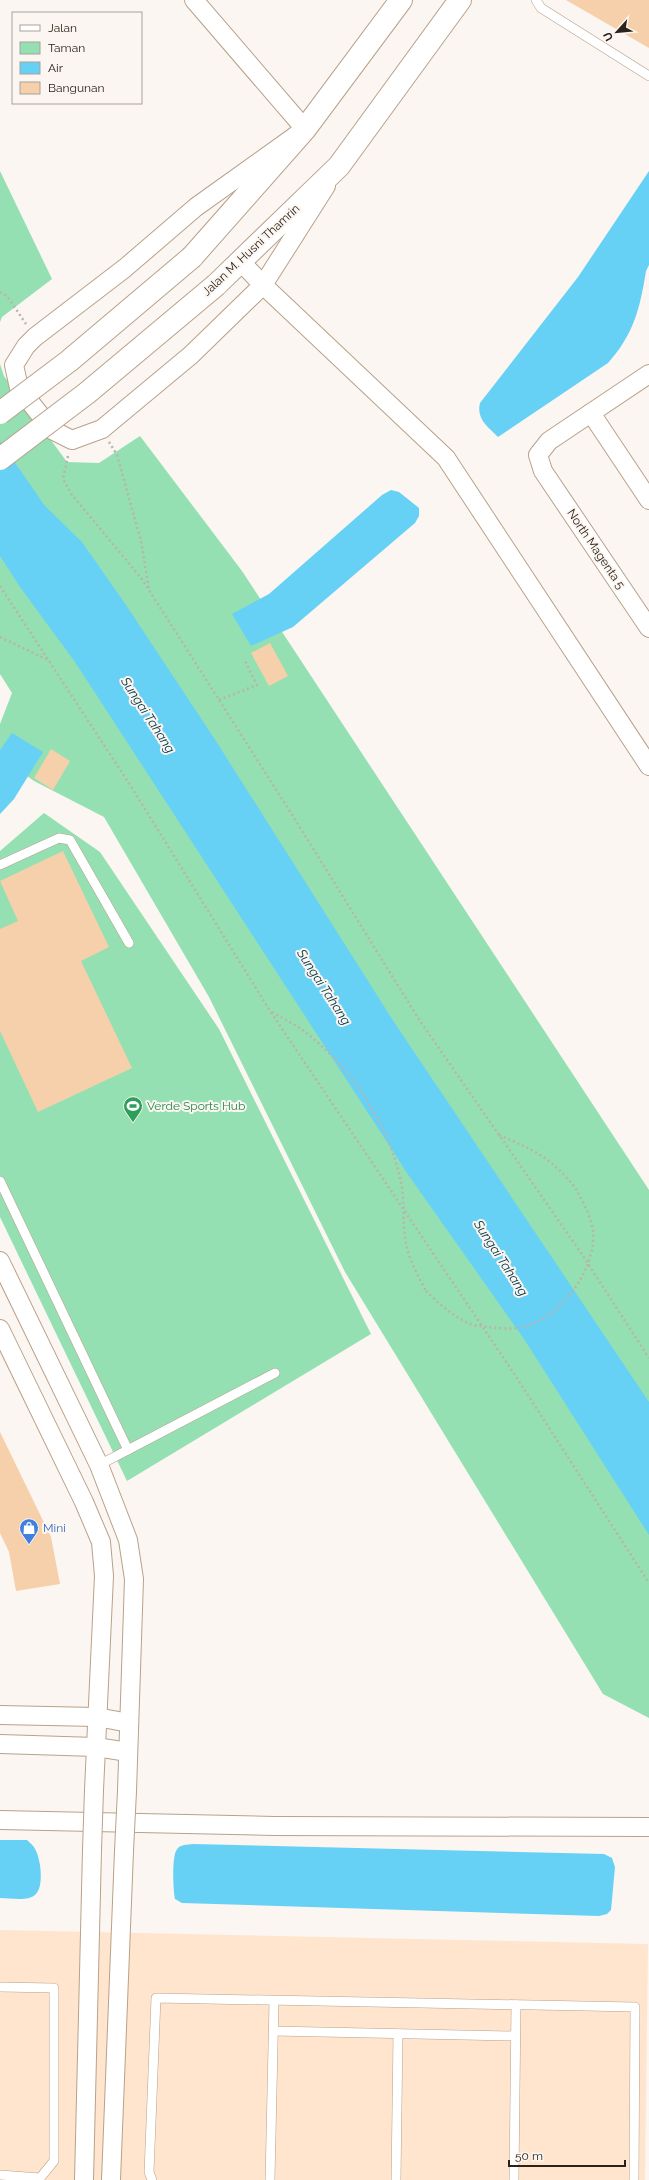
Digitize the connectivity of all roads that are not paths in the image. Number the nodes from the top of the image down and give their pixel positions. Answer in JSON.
{"nodes":[{"id":1,"x":194,"y":0,"type":"edge"},
{"id":2,"x":401,"y":0,"type":"edge"},
{"id":3,"x":460,"y":0,"type":"edge"},
{"id":4,"x":536,"y":0,"type":"edge"},
{"id":5,"x":649,"y":76,"type":"edge"},
{"id":6,"x":305,"y":129,"type":"junction"},
{"id":7,"x":339,"y":166,"type":"junction"},
{"id":8,"x":241,"y":262,"type":"junction"},
{"id":9,"x":263,"y":285,"type":"junction"},
{"id":10,"x":649,"y":374,"type":"edge"},
{"id":11,"x":0,"y":413,"type":"edge"},
{"id":12,"x":591,"y":413,"type":"junction"},
{"id":13,"x":0,"y":458,"type":"edge"},
{"id":14,"x":649,"y":500,"type":"edge"},
{"id":15,"x":649,"y":628,"type":"edge"},
{"id":16,"x":649,"y":766,"type":"edge"},
{"id":17,"x":0,"y":865,"type":"edge"},
{"id":18,"x":129,"y":943,"type":"dead end"},
{"id":19,"x":0,"y":1181,"type":"edge"},
{"id":20,"x":0,"y":1261,"type":"edge"},
{"id":21,"x":0,"y":1329,"type":"edge"},
{"id":22,"x":275,"y":1373,"type":"dead end"},
{"id":23,"x":128,"y":1450,"type":"junction"},
{"id":24,"x":99,"y":1465,"type":"junction"},
{"id":25,"x":0,"y":1715,"type":"edge"},
{"id":26,"x":97,"y":1717,"type":"junction"},
{"id":27,"x":129,"y":1723,"type":"junction"},
{"id":28,"x":0,"y":1744,"type":"edge"},
{"id":29,"x":96,"y":1747,"type":"junction"},
{"id":30,"x":128,"y":1752,"type":"junction"},
{"id":31,"x":0,"y":1820,"type":"edge"},
{"id":32,"x":649,"y":1827,"type":"edge"},
{"id":33,"x":0,"y":1987,"type":"edge"},
{"id":34,"x":274,"y":2001,"type":"junction"},
{"id":35,"x":516,"y":2005,"type":"junction"},
{"id":36,"x":274,"y":2031,"type":"junction"},
{"id":37,"x":398,"y":2034,"type":"junction"},
{"id":38,"x":515,"y":2036,"type":"junction"},
{"id":39,"x":0,"y":2175,"type":"edge"},
{"id":40,"x":84,"y":2180,"type":"edge"},
{"id":41,"x":111,"y":2180,"type":"edge"},
{"id":42,"x":152,"y":2180,"type":"edge"},
{"id":43,"x":270,"y":2180,"type":"edge"},
{"id":44,"x":396,"y":2180,"type":"edge"},
{"id":45,"x":514,"y":2180,"type":"edge"},
{"id":46,"x":634,"y":2180,"type":"edge"}],
"edges":[{"from":1,"to":6,"type":"street"},
{"from":2,"to":6,"type":"main road"},
{"from":3,"to":7,"type":"main road","name":"Jalan M. Husni Thamrin"},
{"from":4,"to":5,"type":"lane"},
{"from":6,"to":9,"type":"street"},
{"from":6,"to":11,"type":"main road","bridge":true},
{"from":7,"to":8,"type":"main road","name":"Jalan M. Husni Thamrin"},
{"from":7,"to":9,"type":"street"},
{"from":8,"to":9,"type":"street"},
{"from":8,"to":13,"type":"main road","name":"Jalan M. Husni Thamrin","bridge":true},
{"from":9,"to":16,"type":"street"},
{"from":10,"to":12,"type":"street"},
{"from":12,"to":14,"type":"street"},
{"from":12,"to":15,"type":"street","name":"North Magenta 5"},
{"from":17,"to":18,"type":"lane"},
{"from":19,"to":23,"type":"lane"},
{"from":20,"to":24,"type":"street"},
{"from":21,"to":26,"type":"street"},
{"from":22,"to":23,"type":"lane"},
{"from":23,"to":24,"type":"lane"},
{"from":24,"to":27,"type":"street"},
{"from":25,"to":26,"type":"street"},
{"from":26,"to":27,"type":"street"},
{"from":26,"to":29,"type":"street"},
{"from":27,"to":30,"type":"street"},
{"from":28,"to":29,"type":"street"},
{"from":29,"to":30,"type":"street"},
{"from":29,"to":40,"type":"street","bridge":true},
{"from":30,"to":41,"type":"street","bridge":true},
{"from":31,"to":32,"type":"street"},
{"from":33,"to":39,"type":"lane"},
{"from":34,"to":35,"type":"lane"},
{"from":34,"to":36,"type":"lane"},
{"from":34,"to":42,"type":"lane"},
{"from":35,"to":38,"type":"lane"},
{"from":35,"to":46,"type":"lane"},
{"from":36,"to":37,"type":"lane"},
{"from":36,"to":43,"type":"lane"},
{"from":37,"to":38,"type":"lane"},
{"from":37,"to":44,"type":"lane"},
{"from":38,"to":45,"type":"lane"}]}
